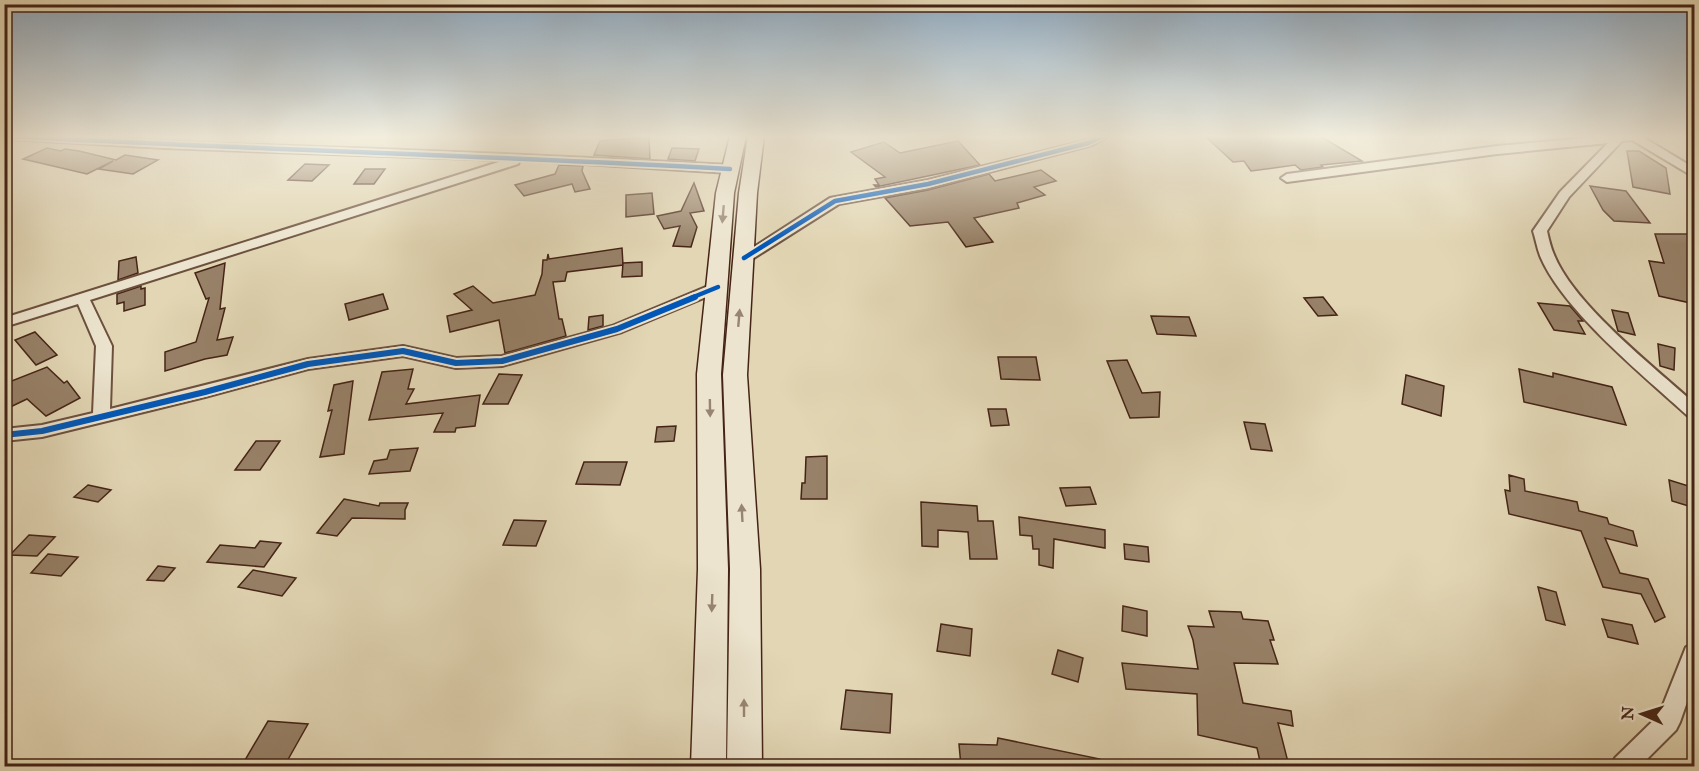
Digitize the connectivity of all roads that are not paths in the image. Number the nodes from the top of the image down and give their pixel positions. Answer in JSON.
{"nodes":[{"id":1,"x":480,"y":172,"type":"edge"},
{"id":2,"x":729,"y":172,"type":"edge"},
{"id":3,"x":751,"y":172,"type":"edge"},
{"id":4,"x":975,"y":172,"type":"edge"},
{"id":5,"x":1332,"y":172,"type":"edge"},
{"id":6,"x":1591,"y":172,"type":"edge"},
{"id":7,"x":1287,"y":178,"type":"dead end"},
{"id":8,"x":744,"y":258,"type":"junction"},
{"id":9,"x":718,"y":288,"type":"junction"},
{"id":10,"x":82,"y":298,"type":"junction"},
{"id":11,"x":4,"y":322,"type":"edge"},
{"id":12,"x":1695,"y":412,"type":"edge"},
{"id":13,"x":101,"y":417,"type":"junction"},
{"id":14,"x":4,"y":435,"type":"edge"},
{"id":15,"x":1695,"y":654,"type":"edge"},
{"id":16,"x":708,"y":766,"type":"edge"},
{"id":17,"x":744,"y":766,"type":"edge"},
{"id":18,"x":1624,"y":766,"type":"edge"}],
"edges":[{"from":1,"to":10,"type":"street"},
{"from":2,"to":9,"type":"main road","one_way":true},
{"from":3,"to":8,"type":"main road"},
{"from":4,"to":8,"type":"street"},
{"from":5,"to":7,"type":"street"},
{"from":6,"to":12,"type":"street"},
{"from":17,"to":8,"type":"main road","one_way":true},
{"from":9,"to":13,"type":"street"},
{"from":9,"to":16,"type":"main road","one_way":true},
{"from":10,"to":11,"type":"street"},
{"from":10,"to":13,"type":"street"},
{"from":13,"to":14,"type":"street"},
{"from":15,"to":18,"type":"street"}]}
